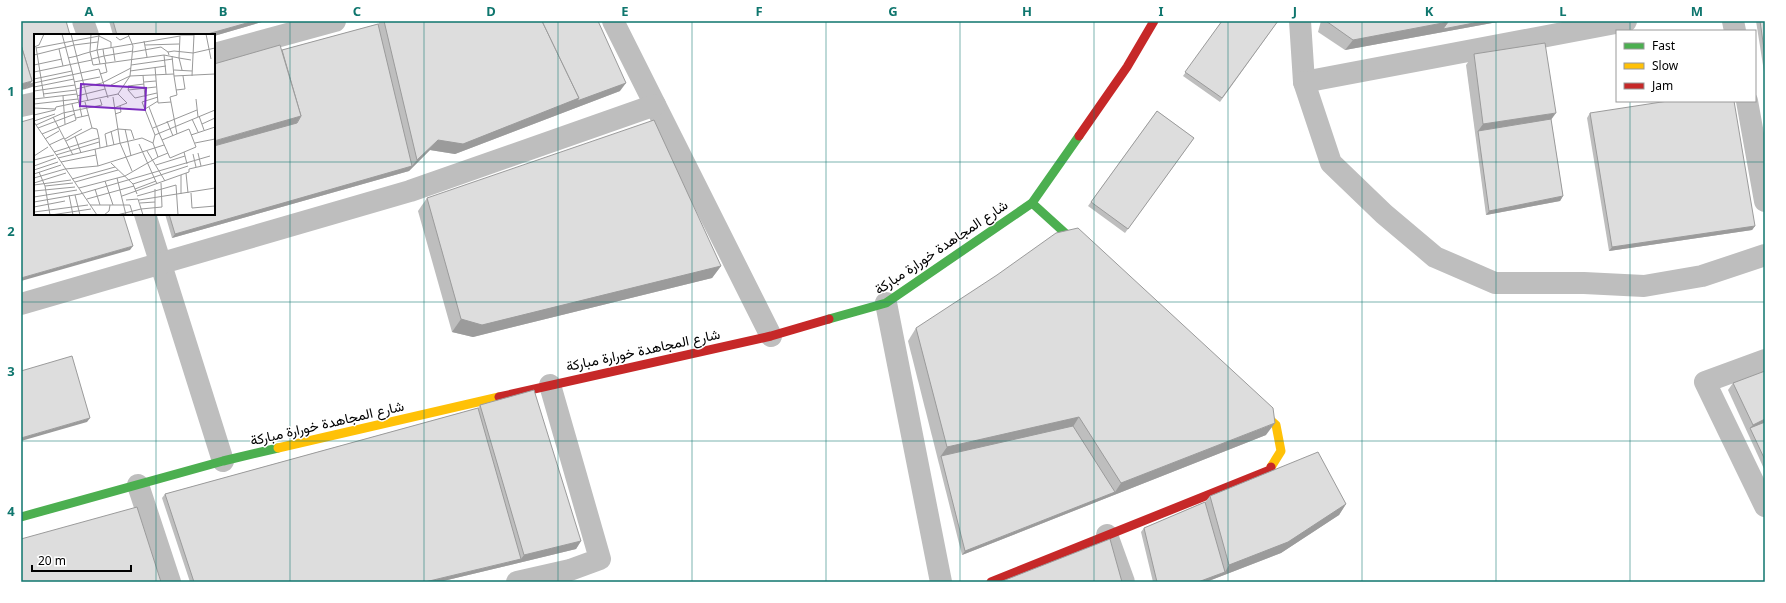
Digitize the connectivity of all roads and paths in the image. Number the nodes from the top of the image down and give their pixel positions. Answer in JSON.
{"nodes":[{"id":1,"x":83,"y":21,"type":"edge"},
{"id":2,"x":335,"y":21,"type":"edge"},
{"id":3,"x":613,"y":21,"type":"edge"},
{"id":4,"x":1154,"y":21,"type":"edge"},
{"id":5,"x":1300,"y":21,"type":"edge"},
{"id":6,"x":1626,"y":21,"type":"edge"},
{"id":7,"x":88,"y":34,"type":"edge"},
{"id":8,"x":215,"y":54,"type":"edge"},
{"id":9,"x":1304,"y":82,"type":"junction"},
{"id":10,"x":1747,"y":102,"type":"edge"},
{"id":11,"x":34,"y":103,"type":"edge"},
{"id":12,"x":655,"y":105,"type":"junction"},
{"id":13,"x":21,"y":106,"type":"edge"},
{"id":14,"x":1765,"y":201,"type":"edge"},
{"id":15,"x":1032,"y":203,"type":"junction"},
{"id":16,"x":145,"y":215,"type":"edge"},
{"id":17,"x":1765,"y":255,"type":"edge"},
{"id":18,"x":1090,"y":256,"type":"edge"},
{"id":19,"x":162,"y":263,"type":"junction"},
{"id":20,"x":21,"y":304,"type":"edge"},
{"id":21,"x":886,"y":304,"type":"junction"},
{"id":22,"x":771,"y":336,"type":"junction"},
{"id":23,"x":1765,"y":360,"type":"edge"},
{"id":24,"x":550,"y":385,"type":"junction"},
{"id":25,"x":1247,"y":399,"type":"edge"},
{"id":26,"x":223,"y":461,"type":"junction"},
{"id":27,"x":138,"y":486,"type":"junction"},
{"id":28,"x":1765,"y":506,"type":"edge"},
{"id":29,"x":21,"y":517,"type":"edge"},
{"id":30,"x":1107,"y":535,"type":"junction"},
{"id":31,"x":170,"y":582,"type":"edge"},
{"id":32,"x":517,"y":582,"type":"edge"},
{"id":33,"x":941,"y":582,"type":"edge"},
{"id":34,"x":990,"y":582,"type":"edge"},
{"id":35,"x":1124,"y":582,"type":"edge"}],
"edges":[{"from":1,"to":7,"type":"street"},
{"from":2,"to":8,"type":"street"},
{"from":3,"to":12,"type":"street"},
{"from":4,"to":15,"type":"street","name":"شارع المجاهدة خورارة مباركة"},
{"from":5,"to":9,"type":"street"},
{"from":6,"to":9,"type":"street"},
{"from":9,"to":17,"type":"street"},
{"from":10,"to":14,"type":"street"},
{"from":11,"to":13,"type":"street"},
{"from":12,"to":19,"type":"street"},
{"from":12,"to":22,"type":"street"},
{"from":15,"to":18,"type":"street"},
{"from":15,"to":21,"type":"street","name":"شارع المجاهدة خورارة مباركة"},
{"from":16,"to":19,"type":"street"},
{"from":19,"to":20,"type":"street"},
{"from":19,"to":26,"type":"street"},
{"from":21,"to":22,"type":"street","name":"شارع المجاهدة خورارة مباركة"},
{"from":21,"to":33,"type":"street"},
{"from":22,"to":24,"type":"street","name":"شارع المجاهدة خورارة مباركة"},
{"from":23,"to":28,"type":"street"},
{"from":24,"to":26,"type":"street","name":"شارع المجاهدة خورارة مباركة"},
{"from":24,"to":32,"type":"street"},
{"from":25,"to":30,"type":"street"},
{"from":26,"to":27,"type":"street","name":"شارع المجاهدة خورارة مباركة"},
{"from":27,"to":29,"type":"street","name":"شارع المجاهدة خورارة مباركة"},
{"from":27,"to":31,"type":"street"},
{"from":30,"to":34,"type":"street"},
{"from":30,"to":35,"type":"street"}]}
